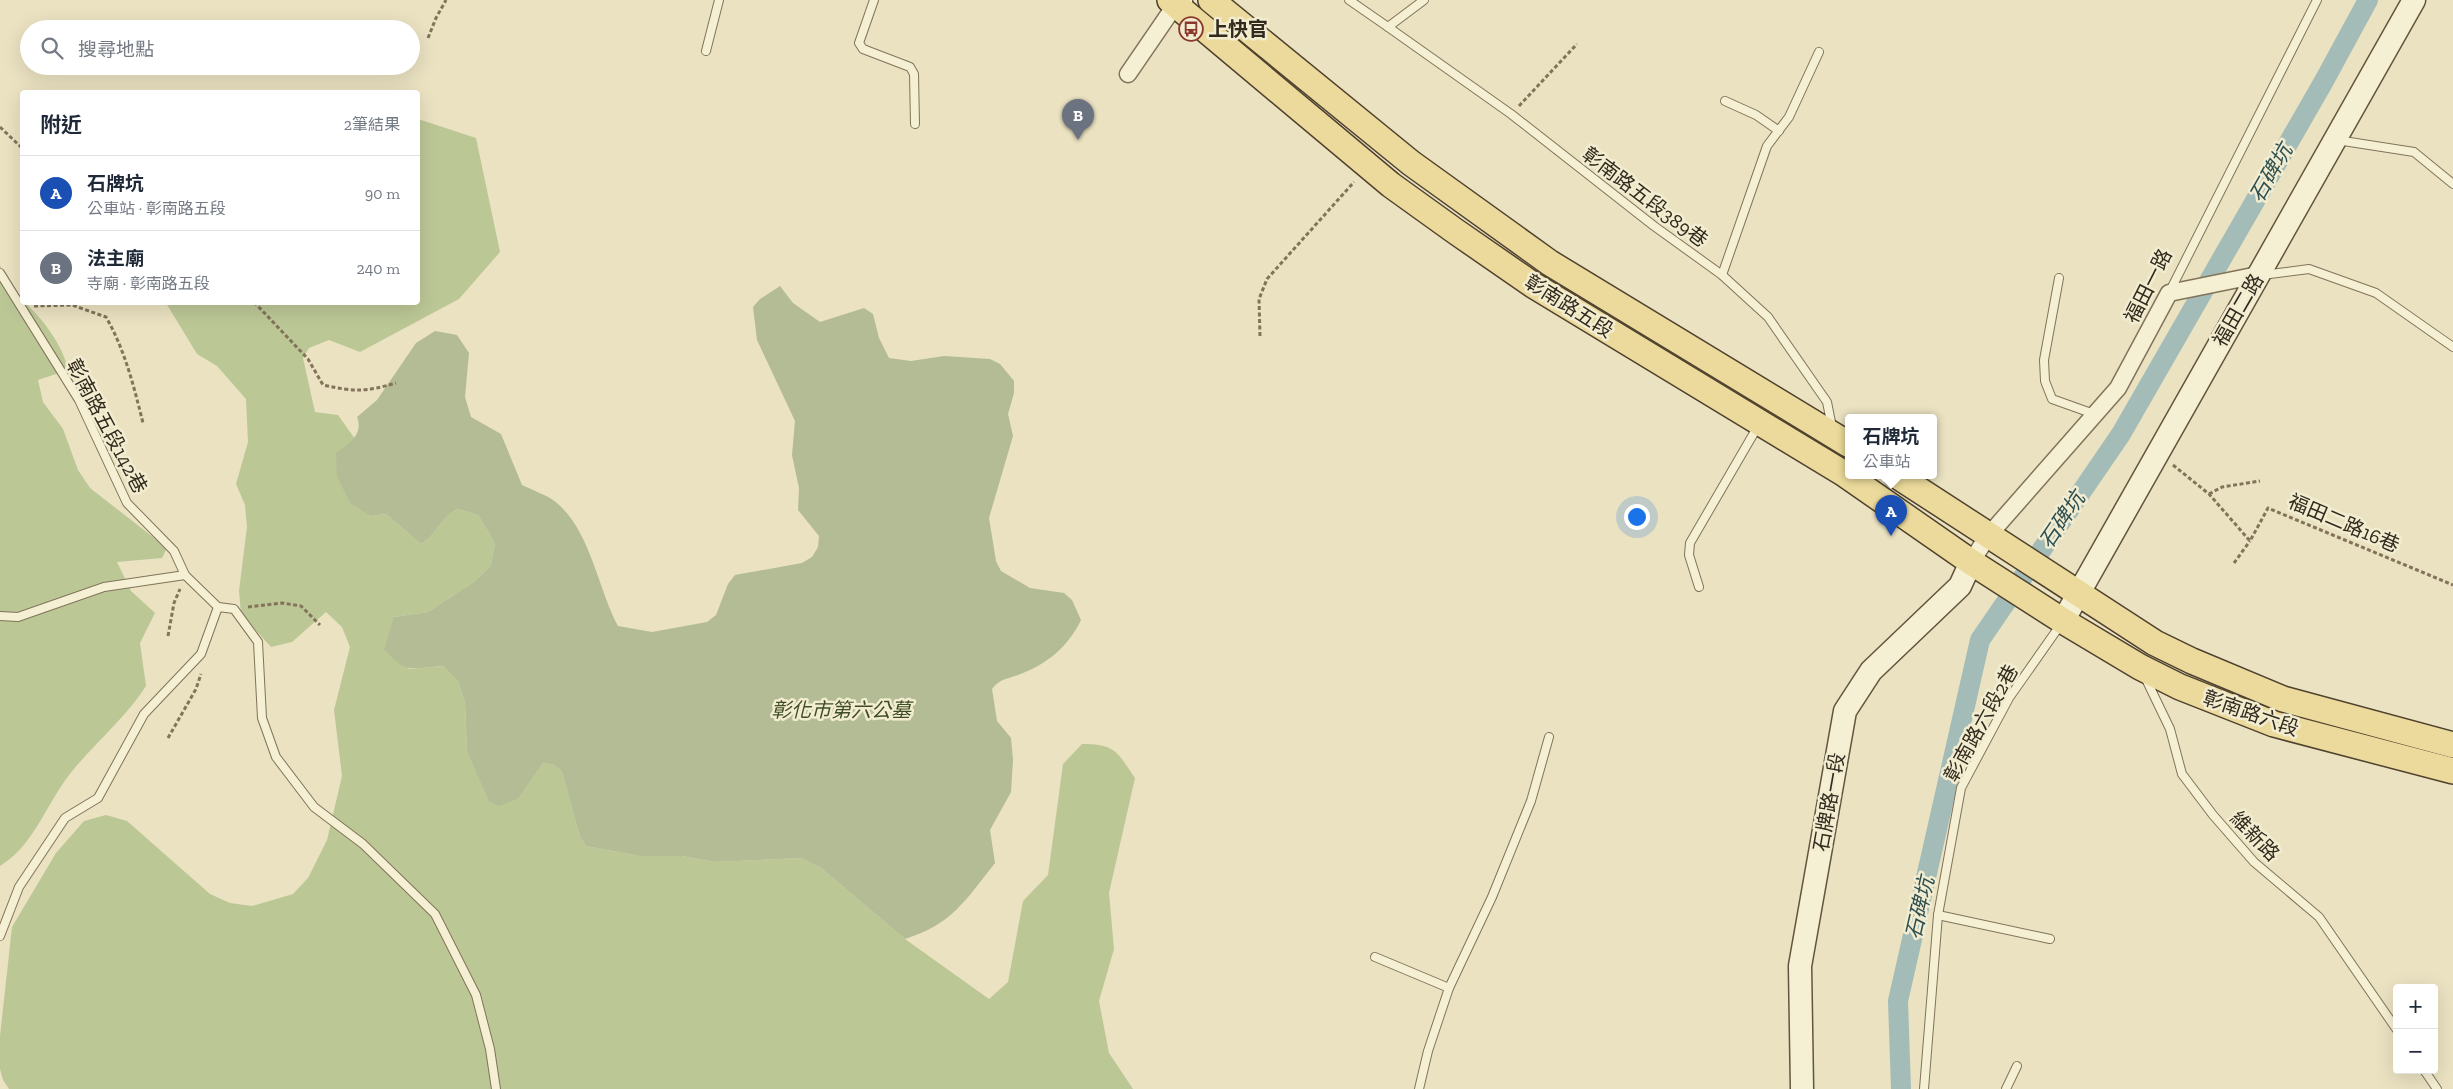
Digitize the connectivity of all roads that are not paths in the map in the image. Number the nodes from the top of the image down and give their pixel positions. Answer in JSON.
{"nodes":[{"id":1,"x":719,"y":0,"type":"edge"},
{"id":2,"x":874,"y":0,"type":"edge"},
{"id":3,"x":1211,"y":0,"type":"edge"},
{"id":4,"x":1349,"y":0,"type":"edge"},
{"id":5,"x":1424,"y":0,"type":"edge"},
{"id":6,"x":2317,"y":0,"type":"edge"},
{"id":7,"x":2414,"y":0,"type":"edge"},
{"id":8,"x":1178,"y":1,"type":"edge"},
{"id":9,"x":1388,"y":27,"type":"junction"},
{"id":10,"x":706,"y":51,"type":"dead end"},
{"id":11,"x":1819,"y":52,"type":"dead end"},
{"id":12,"x":1128,"y":74,"type":"dead end"},
{"id":13,"x":1725,"y":101,"type":"dead end"},
{"id":14,"x":914,"y":124,"type":"dead end"},
{"id":15,"x":1779,"y":131,"type":"junction"},
{"id":16,"x":2335,"y":140,"type":"junction"},
{"id":17,"x":2453,"y":184,"type":"edge"},
{"id":18,"x":0,"y":273,"type":"edge"},
{"id":19,"x":1722,"y":275,"type":"junction"},
{"id":20,"x":2258,"y":275,"type":"junction"},
{"id":21,"x":2059,"y":278,"type":"dead end"},
{"id":22,"x":2169,"y":293,"type":"junction"},
{"id":23,"x":2453,"y":347,"type":"edge"},
{"id":24,"x":2096,"y":415,"type":"junction"},
{"id":25,"x":1760,"y":423,"type":"junction"},
{"id":26,"x":1841,"y":439,"type":"edge"},
{"id":27,"x":1845,"y":474,"type":"edge"},
{"id":28,"x":1852,"y":479,"type":"edge"},
{"id":29,"x":1902,"y":479,"type":"edge"},
{"id":30,"x":1988,"y":536,"type":"junction"},
{"id":31,"x":1971,"y":562,"type":"junction"},
{"id":32,"x":185,"y":575,"type":"junction"},
{"id":33,"x":1699,"y":587,"type":"dead end"},
{"id":34,"x":2078,"y":594,"type":"junction"},
{"id":35,"x":218,"y":607,"type":"junction"},
{"id":36,"x":0,"y":616,"type":"edge"},
{"id":37,"x":2063,"y":621,"type":"junction"},
{"id":38,"x":2147,"y":655,"type":"junction"},
{"id":39,"x":1549,"y":737,"type":"dead end"},
{"id":40,"x":2453,"y":745,"type":"edge"},
{"id":41,"x":2453,"y":771,"type":"edge"},
{"id":42,"x":1938,"y":915,"type":"junction"},
{"id":43,"x":0,"y":936,"type":"edge"},
{"id":44,"x":2050,"y":939,"type":"dead end"},
{"id":45,"x":1375,"y":957,"type":"dead end"},
{"id":46,"x":1449,"y":988,"type":"junction"},
{"id":47,"x":2396,"y":1029,"type":"edge"},
{"id":48,"x":2017,"y":1066,"type":"dead end"},
{"id":49,"x":2427,"y":1074,"type":"edge"},
{"id":50,"x":496,"y":1089,"type":"edge"},
{"id":51,"x":1419,"y":1089,"type":"edge"},
{"id":52,"x":1802,"y":1089,"type":"edge"},
{"id":53,"x":1924,"y":1089,"type":"edge"},
{"id":54,"x":2006,"y":1089,"type":"edge"},
{"id":55,"x":2437,"y":1089,"type":"edge"}],
"edges":[{"from":1,"to":10,"type":"lane"},
{"from":2,"to":14,"type":"lane"},
{"from":3,"to":26,"type":"main road","name":"彰南路五段"},
{"from":4,"to":9,"type":"lane","name":"彰南路五段389巷"},
{"from":5,"to":9,"type":"lane"},
{"from":6,"to":22,"type":"lane","name":"福田一路"},
{"from":7,"to":16,"type":"street","name":"福田二路"},
{"from":8,"to":12,"type":"street"},
{"from":8,"to":25,"type":"main road","name":"彰南路五段"},
{"from":9,"to":19,"type":"lane","name":"彰南路五段389巷"},
{"from":11,"to":15,"type":"lane"},
{"from":13,"to":15,"type":"lane"},
{"from":15,"to":19,"type":"lane"},
{"from":16,"to":17,"type":"lane"},
{"from":16,"to":20,"type":"street","name":"福田二路"},
{"from":18,"to":32,"type":"lane","name":"彰南路五段142巷"},
{"from":19,"to":26,"type":"lane","name":"彰南路五段389巷"},
{"from":20,"to":22,"type":"street"},
{"from":20,"to":23,"type":"lane"},
{"from":20,"to":34,"type":"street","name":"福田二路"},
{"from":21,"to":24,"type":"lane"},
{"from":22,"to":24,"type":"street","name":"福田一路"},
{"from":24,"to":30,"type":"street","name":"福田一路"},
{"from":25,"to":27,"type":"main road","name":"彰南路五段"},
{"from":25,"to":33,"type":"lane"},
{"from":28,"to":31,"type":"main road","name":"彰南路五段"},
{"from":29,"to":30,"type":"main road"},
{"from":30,"to":31,"type":"street","name":"福田一路"},
{"from":30,"to":34,"type":"main road","name":"彰南路六段"},
{"from":31,"to":37,"type":"main road","name":"彰南路五段"},
{"from":31,"to":52,"type":"street","name":"石牌路一段"},
{"from":32,"to":35,"type":"lane","name":"彰南路五段142巷"},
{"from":32,"to":36,"type":"lane"},
{"from":34,"to":37,"type":"street","name":"福田二路"},
{"from":34,"to":38,"type":"main road","name":"彰南路六段"},
{"from":35,"to":43,"type":"lane"},
{"from":35,"to":50,"type":"lane"},
{"from":37,"to":38,"type":"main road","name":"彰南路六段"},
{"from":37,"to":42,"type":"lane","name":"彰南路六段2巷"},
{"from":38,"to":40,"type":"main road","name":"彰南路六段"},
{"from":38,"to":41,"type":"main road","name":"彰南路六段"},
{"from":38,"to":47,"type":"lane","name":"維新路"},
{"from":39,"to":46,"type":"lane"},
{"from":42,"to":44,"type":"lane"},
{"from":42,"to":53,"type":"lane","name":"彰南路六段2巷"},
{"from":45,"to":46,"type":"lane"},
{"from":46,"to":51,"type":"lane"},
{"from":48,"to":54,"type":"lane"},
{"from":49,"to":55,"type":"lane"}]}
